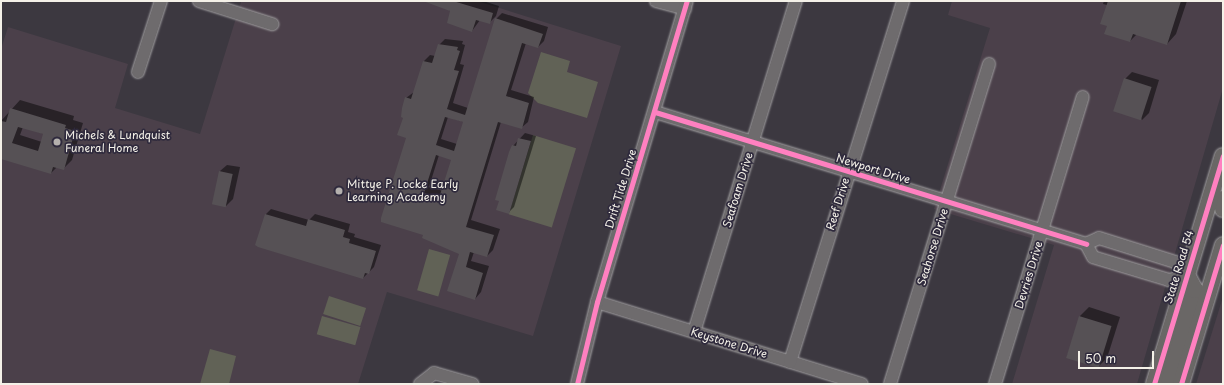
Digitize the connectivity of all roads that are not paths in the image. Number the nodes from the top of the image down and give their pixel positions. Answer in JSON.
{"nodes":[{"id":1,"x":160,"y":1,"type":"edge"},
{"id":2,"x":199,"y":1,"type":"edge"},
{"id":3,"x":656,"y":1,"type":"edge"},
{"id":4,"x":796,"y":1,"type":"edge"},
{"id":5,"x":903,"y":1,"type":"edge"},
{"id":6,"x":686,"y":5,"type":"edge"},
{"id":7,"x":272,"y":24,"type":"dead end"},
{"id":8,"x":989,"y":64,"type":"dead end"},
{"id":9,"x":138,"y":72,"type":"dead end"},
{"id":10,"x":1083,"y":97,"type":"dead end"},
{"id":11,"x":655,"y":112,"type":"junction"},
{"id":12,"x":752,"y":142,"type":"junction"},
{"id":13,"x":1223,"y":156,"type":"edge"},
{"id":14,"x":848,"y":171,"type":"junction"},
{"id":15,"x":1223,"y":199,"type":"edge"},
{"id":16,"x":947,"y":201,"type":"junction"},
{"id":17,"x":1223,"y":209,"type":"edge"},
{"id":18,"x":1042,"y":230,"type":"junction"},
{"id":19,"x":1086,"y":244,"type":"junction"},
{"id":20,"x":1223,"y":245,"type":"edge"},
{"id":21,"x":1187,"y":275,"type":"junction"},
{"id":22,"x":597,"y":302,"type":"junction"},
{"id":23,"x":694,"y":332,"type":"junction"},
{"id":24,"x":790,"y":362,"type":"junction"},
{"id":25,"x":420,"y":384,"type":"edge"},
{"id":26,"x":472,"y":384,"type":"edge"},
{"id":27,"x":577,"y":384,"type":"edge"},
{"id":28,"x":862,"y":384,"type":"edge"},
{"id":29,"x":890,"y":384,"type":"edge"},
{"id":30,"x":995,"y":384,"type":"edge"},
{"id":31,"x":1154,"y":384,"type":"edge"},
{"id":32,"x":1169,"y":384,"type":"edge"},
{"id":33,"x":1181,"y":384,"type":"edge"}],
"edges":[{"from":1,"to":9,"type":"street"},
{"from":2,"to":7,"type":"street"},
{"from":3,"to":6,"type":"street"},
{"from":4,"to":12,"type":"street","name":"Seafoam Drive"},
{"from":5,"to":14,"type":"street","name":"Reef Drive"},
{"from":6,"to":11,"type":"street","name":"Drift Tide Drive"},
{"from":8,"to":16,"type":"street","name":"Seahorse Drive"},
{"from":10,"to":18,"type":"street","name":"Devries Drive"},
{"from":11,"to":12,"type":"street","name":"Newport Drive"},
{"from":11,"to":22,"type":"street","name":"Drift Tide Drive"},
{"from":12,"to":14,"type":"street","name":"Newport Drive"},
{"from":12,"to":23,"type":"street","name":"Seafoam Drive"},
{"from":13,"to":21,"type":"main road","name":"State Road 54"},
{"from":14,"to":16,"type":"street","name":"Newport Drive"},
{"from":14,"to":24,"type":"street","name":"Reef Drive"},
{"from":15,"to":17,"type":"main road"},
{"from":16,"to":18,"type":"street","name":"Newport Drive"},
{"from":16,"to":29,"type":"street","name":"Seahorse Drive"},
{"from":18,"to":19,"type":"street","name":"Newport Drive"},
{"from":18,"to":30,"type":"street","name":"Devries Drive"},
{"from":19,"to":21,"type":"street"},
{"from":19,"to":21,"type":"street"},
{"from":20,"to":33,"type":"main road"},
{"from":21,"to":31,"type":"main road","name":"State Road 54"},
{"from":21,"to":32,"type":"main road"},
{"from":22,"to":23,"type":"street","name":"Keystone Drive"},
{"from":22,"to":27,"type":"street","name":"Drift Tide Drive"},
{"from":23,"to":24,"type":"street","name":"Keystone Drive"},
{"from":24,"to":28,"type":"street","name":"Keystone Drive"},
{"from":25,"to":26,"type":"street"}]}
